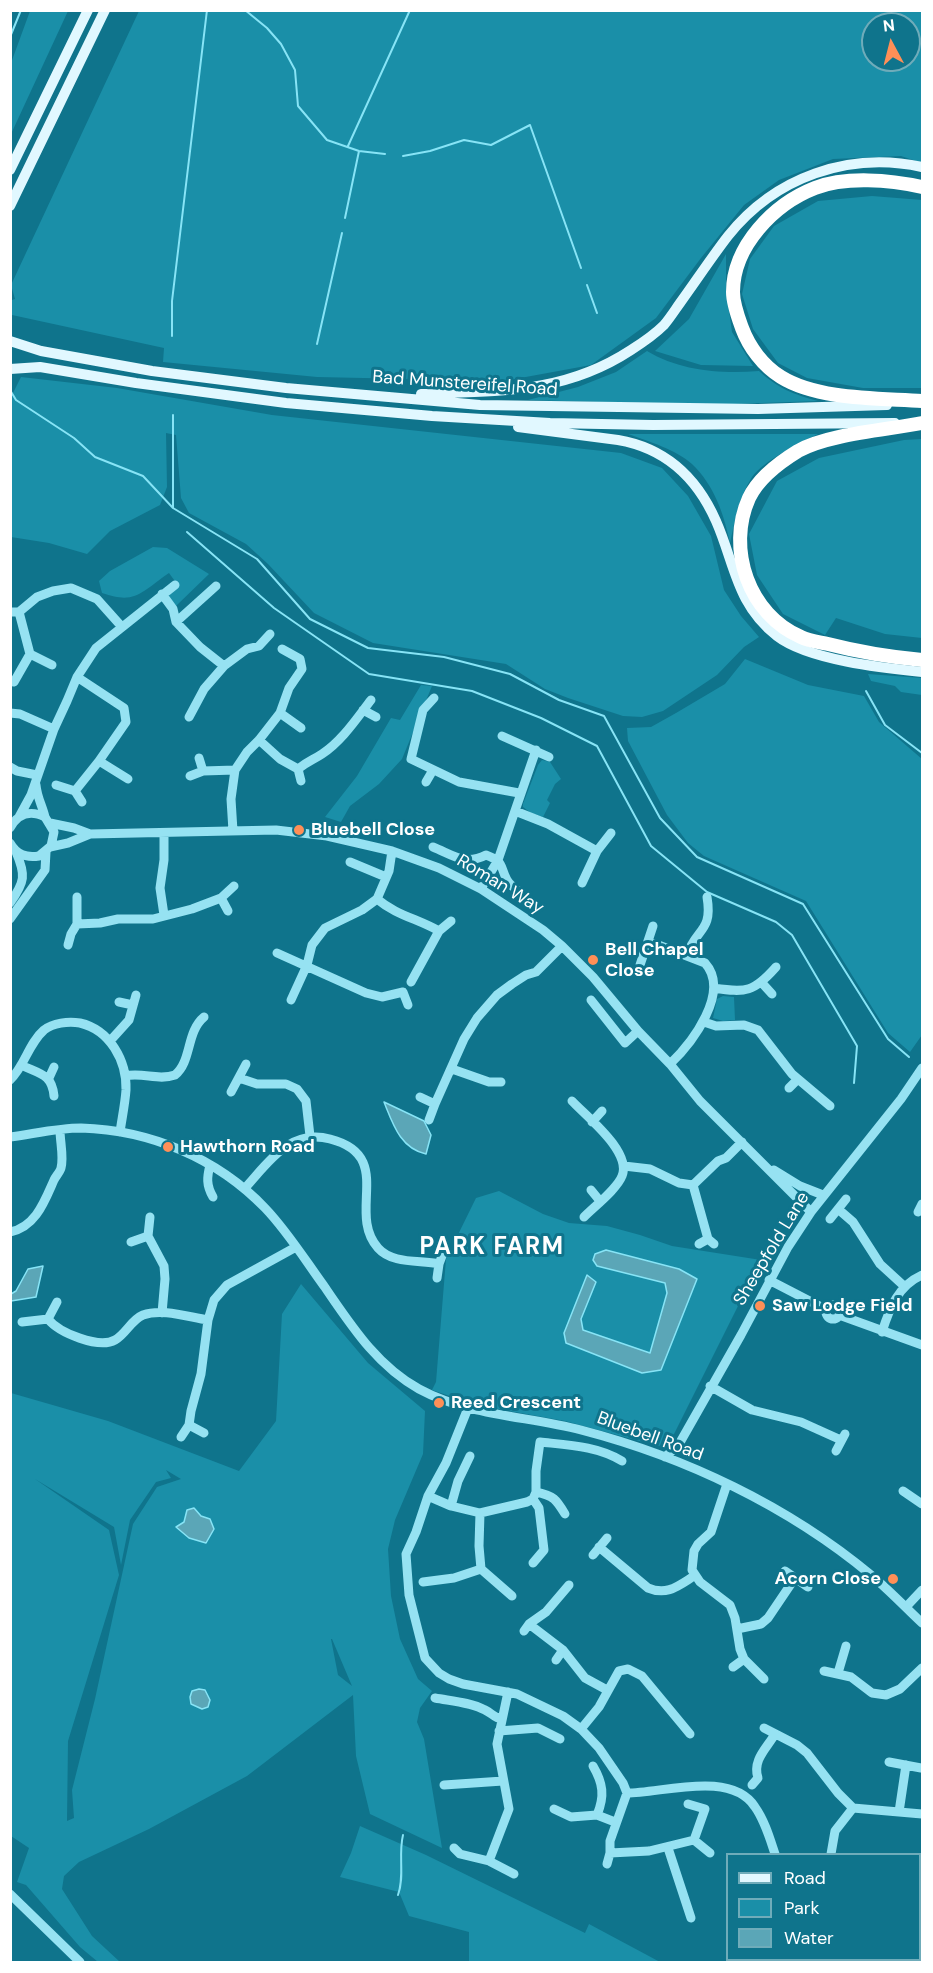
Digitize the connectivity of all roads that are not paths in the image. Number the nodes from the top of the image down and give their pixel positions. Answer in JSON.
{"nodes":[{"id":1,"x":87,"y":10,"type":"edge"},
{"id":2,"x":105,"y":10,"type":"edge"},
{"id":3,"x":922,"y":167,"type":"edge"},
{"id":4,"x":10,"y":170,"type":"edge"},
{"id":5,"x":922,"y":187,"type":"edge"},
{"id":6,"x":10,"y":206,"type":"edge"},
{"id":7,"x":10,"y":341,"type":"edge"},
{"id":8,"x":10,"y":369,"type":"edge"},
{"id":9,"x":382,"y":396,"type":"junction"},
{"id":10,"x":922,"y":402,"type":"edge"},
{"id":11,"x":432,"y":417,"type":"junction"},
{"id":12,"x":922,"y":423,"type":"edge"},
{"id":13,"x":175,"y":585,"type":"dead end"},
{"id":14,"x":216,"y":586,"type":"dead end"},
{"id":15,"x":162,"y":594,"type":"junction"},
{"id":16,"x":15,"y":612,"type":"edge"},
{"id":17,"x":176,"y":622,"type":"junction"},
{"id":18,"x":122,"y":627,"type":"junction"},
{"id":19,"x":270,"y":634,"type":"dead end"},
{"id":20,"x":282,"y":649,"type":"dead end"},
{"id":21,"x":30,"y":654,"type":"junction"},
{"id":22,"x":922,"y":660,"type":"edge"},
{"id":23,"x":52,"y":665,"type":"dead end"},
{"id":24,"x":224,"y":666,"type":"junction"},
{"id":25,"x":922,"y":672,"type":"edge"},
{"id":26,"x":77,"y":677,"type":"junction"},
{"id":27,"x":14,"y":682,"type":"dead end"},
{"id":28,"x":434,"y":698,"type":"dead end"},
{"id":29,"x":371,"y":700,"type":"dead end"},
{"id":30,"x":363,"y":710,"type":"junction"},
{"id":31,"x":10,"y":713,"type":"edge"},
{"id":32,"x":280,"y":713,"type":"junction"},
{"id":33,"x":189,"y":717,"type":"dead end"},
{"id":34,"x":376,"y":717,"type":"dead end"},
{"id":35,"x":301,"y":728,"type":"dead end"},
{"id":36,"x":54,"y":729,"type":"junction"},
{"id":37,"x":502,"y":736,"type":"dead end"},
{"id":38,"x":259,"y":740,"type":"junction"},
{"id":39,"x":536,"y":750,"type":"junction"},
{"id":40,"x":549,"y":757,"type":"dead end"},
{"id":41,"x":199,"y":758,"type":"dead end"},
{"id":42,"x":99,"y":760,"type":"junction"},
{"id":43,"x":10,"y":767,"type":"edge"},
{"id":44,"x":298,"y":769,"type":"junction"},
{"id":45,"x":235,"y":770,"type":"junction"},
{"id":46,"x":433,"y":770,"type":"junction"},
{"id":47,"x":203,"y":771,"type":"junction"},
{"id":48,"x":36,"y":775,"type":"junction"},
{"id":49,"x":190,"y":776,"type":"dead end"},
{"id":50,"x":128,"y":779,"type":"dead end"},
{"id":51,"x":301,"y":781,"type":"dead end"},
{"id":52,"x":426,"y":782,"type":"dead end"},
{"id":53,"x":56,"y":786,"type":"dead end"},
{"id":54,"x":75,"y":791,"type":"junction"},
{"id":55,"x":519,"y":793,"type":"junction"},
{"id":56,"x":82,"y":802,"type":"dead end"},
{"id":57,"x":515,"y":811,"type":"junction"},
{"id":58,"x":19,"y":817,"type":"junction"},
{"id":59,"x":48,"y":820,"type":"junction"},
{"id":60,"x":10,"y":828,"type":"edge"},
{"id":61,"x":233,"y":831,"type":"junction"},
{"id":62,"x":164,"y":833,"type":"junction"},
{"id":63,"x":610,"y":833,"type":"dead end"},
{"id":64,"x":90,"y":834,"type":"junction"},
{"id":65,"x":13,"y":847,"type":"edge"},
{"id":66,"x":433,"y":847,"type":"dead end"},
{"id":67,"x":48,"y":850,"type":"junction"},
{"id":68,"x":392,"y":850,"type":"junction"},
{"id":69,"x":597,"y":851,"type":"junction"},
{"id":70,"x":498,"y":860,"type":"junction"},
{"id":71,"x":350,"y":862,"type":"dead end"},
{"id":72,"x":386,"y":877,"type":"junction"},
{"id":73,"x":582,"y":883,"type":"dead end"},
{"id":74,"x":234,"y":886,"type":"dead end"},
{"id":75,"x":481,"y":889,"type":"junction"},
{"id":76,"x":525,"y":896,"type":"dead end"},
{"id":77,"x":77,"y":897,"type":"dead end"},
{"id":78,"x":707,"y":897,"type":"dead end"},
{"id":79,"x":221,"y":898,"type":"junction"},
{"id":80,"x":377,"y":898,"type":"junction"},
{"id":81,"x":10,"y":903,"type":"edge"},
{"id":82,"x":228,"y":911,"type":"dead end"},
{"id":83,"x":164,"y":915,"type":"junction"},
{"id":84,"x":10,"y":919,"type":"edge"},
{"id":85,"x":451,"y":921,"type":"dead end"},
{"id":86,"x":77,"y":924,"type":"junction"},
{"id":87,"x":653,"y":926,"type":"dead end"},
{"id":88,"x":439,"y":931,"type":"junction"},
{"id":89,"x":648,"y":941,"type":"junction"},
{"id":90,"x":68,"y":945,"type":"dead end"},
{"id":91,"x":562,"y":946,"type":"junction"},
{"id":92,"x":277,"y":953,"type":"dead end"},
{"id":93,"x":687,"y":955,"type":"junction"},
{"id":94,"x":640,"y":964,"type":"dead end"},
{"id":95,"x":307,"y":965,"type":"junction"},
{"id":96,"x":776,"y":967,"type":"dead end"},
{"id":97,"x":411,"y":982,"type":"dead end"},
{"id":98,"x":762,"y":983,"type":"junction"},
{"id":99,"x":714,"y":988,"type":"junction"},
{"id":100,"x":772,"y":994,"type":"dead end"},
{"id":101,"x":136,"y":995,"type":"dead end"},
{"id":102,"x":291,"y":1000,"type":"dead end"},
{"id":103,"x":591,"y":1000,"type":"dead end"},
{"id":104,"x":119,"y":1002,"type":"dead end"},
{"id":105,"x":133,"y":1005,"type":"junction"},
{"id":106,"x":408,"y":1005,"type":"dead end"},
{"id":107,"x":204,"y":1017,"type":"dead end"},
{"id":108,"x":704,"y":1022,"type":"junction"},
{"id":109,"x":638,"y":1031,"type":"junction"},
{"id":110,"x":110,"y":1041,"type":"junction"},
{"id":111,"x":246,"y":1064,"type":"dead end"},
{"id":112,"x":670,"y":1064,"type":"junction"},
{"id":113,"x":21,"y":1065,"type":"junction"},
{"id":114,"x":54,"y":1066,"type":"dead end"},
{"id":115,"x":922,"y":1068,"type":"edge"},
{"id":116,"x":452,"y":1069,"type":"junction"},
{"id":117,"x":125,"y":1076,"type":"junction"},
{"id":118,"x":48,"y":1078,"type":"junction"},
{"id":119,"x":239,"y":1078,"type":"junction"},
{"id":120,"x":798,"y":1079,"type":"junction"},
{"id":121,"x":10,"y":1080,"type":"edge"},
{"id":122,"x":501,"y":1082,"type":"dead end"},
{"id":123,"x":789,"y":1088,"type":"dead end"},
{"id":124,"x":231,"y":1092,"type":"dead end"},
{"id":125,"x":54,"y":1096,"type":"dead end"},
{"id":126,"x":420,"y":1097,"type":"dead end"},
{"id":127,"x":572,"y":1101,"type":"dead end"},
{"id":128,"x":435,"y":1104,"type":"junction"},
{"id":129,"x":830,"y":1106,"type":"dead end"},
{"id":130,"x":602,"y":1111,"type":"dead end"},
{"id":131,"x":429,"y":1120,"type":"dead end"},
{"id":132,"x":592,"y":1122,"type":"junction"},
{"id":133,"x":60,"y":1130,"type":"junction"},
{"id":134,"x":120,"y":1132,"type":"junction"},
{"id":135,"x":310,"y":1136,"type":"junction"},
{"id":136,"x":10,"y":1137,"type":"edge"},
{"id":137,"x":742,"y":1142,"type":"junction"},
{"id":138,"x":210,"y":1165,"type":"junction"},
{"id":139,"x":624,"y":1166,"type":"junction"},
{"id":140,"x":766,"y":1166,"type":"junction"},
{"id":141,"x":693,"y":1185,"type":"junction"},
{"id":142,"x":245,"y":1188,"type":"junction"},
{"id":143,"x":591,"y":1190,"type":"dead end"},
{"id":144,"x":823,"y":1195,"type":"junction"},
{"id":145,"x":213,"y":1197,"type":"dead end"},
{"id":146,"x":846,"y":1199,"type":"dead end"},
{"id":147,"x":600,"y":1201,"type":"junction"},
{"id":148,"x":838,"y":1209,"type":"junction"},
{"id":149,"x":811,"y":1212,"type":"junction"},
{"id":150,"x":150,"y":1217,"type":"dead end"},
{"id":151,"x":584,"y":1217,"type":"dead end"},
{"id":152,"x":830,"y":1219,"type":"dead end"},
{"id":153,"x":10,"y":1232,"type":"edge"},
{"id":154,"x":148,"y":1236,"type":"junction"},
{"id":155,"x":131,"y":1242,"type":"dead end"},
{"id":156,"x":699,"y":1244,"type":"dead end"},
{"id":157,"x":296,"y":1247,"type":"junction"},
{"id":158,"x":445,"y":1248,"type":"dead end"},
{"id":159,"x":439,"y":1264,"type":"junction"},
{"id":160,"x":922,"y":1275,"type":"edge"},
{"id":161,"x":436,"y":1278,"type":"dead end"},
{"id":162,"x":769,"y":1280,"type":"junction"},
{"id":163,"x":904,"y":1286,"type":"junction"},
{"id":164,"x":57,"y":1302,"type":"dead end"},
{"id":165,"x":162,"y":1313,"type":"junction"},
{"id":166,"x":48,"y":1319,"type":"junction"},
{"id":167,"x":208,"y":1320,"type":"junction"},
{"id":168,"x":22,"y":1322,"type":"dead end"},
{"id":169,"x":882,"y":1332,"type":"junction"},
{"id":170,"x":922,"y":1345,"type":"edge"},
{"id":171,"x":710,"y":1386,"type":"junction"},
{"id":172,"x":468,"y":1408,"type":"junction"},
{"id":173,"x":189,"y":1425,"type":"junction"},
{"id":174,"x":204,"y":1432,"type":"dead end"},
{"id":175,"x":181,"y":1437,"type":"dead end"},
{"id":176,"x":836,"y":1451,"type":"dead end"},
{"id":177,"x":470,"y":1456,"type":"dead end"},
{"id":178,"x":665,"y":1457,"type":"junction"},
{"id":179,"x":622,"y":1461,"type":"dead end"},
{"id":180,"x":727,"y":1484,"type":"junction"},
{"id":181,"x":903,"y":1491,"type":"dead end"},
{"id":182,"x":535,"y":1495,"type":"junction"},
{"id":183,"x":428,"y":1496,"type":"junction"},
{"id":184,"x":921,"y":1500,"type":"edge"},
{"id":185,"x":451,"y":1506,"type":"junction"},
{"id":186,"x":480,"y":1513,"type":"junction"},
{"id":187,"x":565,"y":1514,"type":"dead end"},
{"id":188,"x":608,"y":1538,"type":"dead end"},
{"id":189,"x":599,"y":1547,"type":"junction"},
{"id":190,"x":592,"y":1555,"type":"dead end"},
{"id":191,"x":533,"y":1563,"type":"dead end"},
{"id":192,"x":481,"y":1569,"type":"junction"},
{"id":193,"x":785,"y":1571,"type":"dead end"},
{"id":194,"x":694,"y":1576,"type":"junction"},
{"id":195,"x":795,"y":1578,"type":"junction"},
{"id":196,"x":423,"y":1582,"type":"dead end"},
{"id":197,"x":569,"y":1585,"type":"dead end"},
{"id":198,"x":808,"y":1587,"type":"dead end"},
{"id":199,"x":922,"y":1590,"type":"edge"},
{"id":200,"x":512,"y":1596,"type":"dead end"},
{"id":201,"x":906,"y":1607,"type":"junction"},
{"id":202,"x":922,"y":1623,"type":"edge"},
{"id":203,"x":737,"y":1629,"type":"junction"},
{"id":204,"x":846,"y":1646,"type":"dead end"},
{"id":205,"x":563,"y":1650,"type":"junction"},
{"id":206,"x":744,"y":1659,"type":"junction"},
{"id":207,"x":556,"y":1660,"type":"dead end"},
{"id":208,"x":733,"y":1667,"type":"dead end"},
{"id":209,"x":922,"y":1668,"type":"edge"},
{"id":210,"x":824,"y":1671,"type":"dead end"},
{"id":211,"x":838,"y":1673,"type":"junction"},
{"id":212,"x":764,"y":1679,"type":"dead end"},
{"id":213,"x":607,"y":1690,"type":"junction"},
{"id":214,"x":508,"y":1692,"type":"junction"},
{"id":215,"x":435,"y":1698,"type":"dead end"},
{"id":216,"x":502,"y":1719,"type":"junction"},
{"id":217,"x":764,"y":1728,"type":"dead end"},
{"id":218,"x":581,"y":1729,"type":"junction"},
{"id":219,"x":499,"y":1731,"type":"junction"},
{"id":220,"x":690,"y":1734,"type":"dead end"},
{"id":221,"x":775,"y":1734,"type":"junction"},
{"id":222,"x":560,"y":1739,"type":"dead end"},
{"id":223,"x":889,"y":1762,"type":"dead end"},
{"id":224,"x":906,"y":1765,"type":"junction"},
{"id":225,"x":593,"y":1766,"type":"dead end"},
{"id":226,"x":921,"y":1768,"type":"dead end"},
{"id":227,"x":502,"y":1781,"type":"junction"},
{"id":228,"x":444,"y":1785,"type":"dead end"},
{"id":229,"x":752,"y":1785,"type":"dead end"},
{"id":230,"x":627,"y":1793,"type":"junction"},
{"id":231,"x":688,"y":1804,"type":"dead end"},
{"id":232,"x":853,"y":1808,"type":"junction"},
{"id":233,"x":554,"y":1809,"type":"dead end"},
{"id":234,"x":899,"y":1812,"type":"junction"},
{"id":235,"x":922,"y":1814,"type":"edge"},
{"id":236,"x":597,"y":1815,"type":"junction"},
{"id":237,"x":615,"y":1822,"type":"junction"},
{"id":238,"x":694,"y":1840,"type":"junction"},
{"id":239,"x":454,"y":1848,"type":"dead end"},
{"id":240,"x":668,"y":1848,"type":"junction"},
{"id":241,"x":610,"y":1853,"type":"junction"},
{"id":242,"x":710,"y":1853,"type":"dead end"},
{"id":243,"x":775,"y":1853,"type":"edge"},
{"id":244,"x":831,"y":1853,"type":"edge"},
{"id":245,"x":489,"y":1861,"type":"junction"},
{"id":246,"x":607,"y":1864,"type":"dead end"},
{"id":247,"x":514,"y":1874,"type":"dead end"},
{"id":248,"x":10,"y":1894,"type":"edge"},
{"id":249,"x":691,"y":1918,"type":"dead end"},
{"id":250,"x":80,"y":1962,"type":"edge"}],
"edges":[{"from":1,"to":4,"type":"main road"},
{"from":2,"to":6,"type":"main road"},
{"from":3,"to":9,"type":"main road"},
{"from":5,"to":10,"type":"highway"},
{"from":7,"to":9,"type":"main road","name":"Bad Munstereifel Road"},
{"from":8,"to":11,"type":"main road","name":"Bad Munstereifel Road"},
{"from":9,"to":10,"type":"main road","name":"Bad Munstereifel Road"},
{"from":11,"to":12,"type":"main road","name":"Bad Munstereifel Road"},
{"from":11,"to":25,"type":"main road"},
{"from":12,"to":22,"type":"highway"},
{"from":13,"to":15,"type":"street"},
{"from":14,"to":17,"type":"street"},
{"from":15,"to":17,"type":"street"},
{"from":15,"to":18,"type":"street"},
{"from":16,"to":18,"type":"street"},
{"from":16,"to":21,"type":"street"},
{"from":17,"to":24,"type":"street"},
{"from":18,"to":26,"type":"street"},
{"from":19,"to":24,"type":"street"},
{"from":20,"to":32,"type":"street"},
{"from":21,"to":23,"type":"street"},
{"from":21,"to":27,"type":"street"},
{"from":24,"to":33,"type":"street"},
{"from":26,"to":36,"type":"street"},
{"from":26,"to":42,"type":"street"},
{"from":28,"to":46,"type":"street"},
{"from":29,"to":30,"type":"street"},
{"from":30,"to":34,"type":"street"},
{"from":30,"to":44,"type":"street"},
{"from":31,"to":36,"type":"street"},
{"from":32,"to":35,"type":"street"},
{"from":32,"to":38,"type":"street"},
{"from":36,"to":48,"type":"street"},
{"from":37,"to":39,"type":"street"},
{"from":38,"to":44,"type":"street"},
{"from":38,"to":45,"type":"street"},
{"from":39,"to":40,"type":"street"},
{"from":39,"to":55,"type":"street"},
{"from":41,"to":47,"type":"street"},
{"from":42,"to":50,"type":"street"},
{"from":42,"to":54,"type":"street"},
{"from":43,"to":48,"type":"street"},
{"from":44,"to":51,"type":"street"},
{"from":45,"to":47,"type":"street"},
{"from":45,"to":61,"type":"street"},
{"from":46,"to":52,"type":"street"},
{"from":46,"to":55,"type":"street"},
{"from":47,"to":49,"type":"street"},
{"from":48,"to":58,"type":"street"},
{"from":48,"to":59,"type":"street"},
{"from":53,"to":54,"type":"street"},
{"from":54,"to":56,"type":"street"},
{"from":55,"to":57,"type":"street"},
{"from":57,"to":69,"type":"street"},
{"from":57,"to":70,"type":"street"},
{"from":58,"to":59,"type":"street","name":"Roman Way"},
{"from":58,"to":60,"type":"street"},
{"from":59,"to":64,"type":"street","name":"Roman Way"},
{"from":59,"to":67,"type":"street"},
{"from":61,"to":62,"type":"street","name":"Roman Way"},
{"from":61,"to":68,"type":"street","name":"Roman Way"},
{"from":62,"to":64,"type":"street","name":"Roman Way"},
{"from":62,"to":83,"type":"street"},
{"from":63,"to":69,"type":"street"},
{"from":64,"to":67,"type":"street","name":"Roman Way"},
{"from":65,"to":67,"type":"street","name":"Roman Way"},
{"from":65,"to":81,"type":"street"},
{"from":66,"to":70,"type":"street"},
{"from":67,"to":84,"type":"street"},
{"from":68,"to":72,"type":"street"},
{"from":68,"to":75,"type":"street","name":"Roman Way"},
{"from":69,"to":73,"type":"street"},
{"from":70,"to":75,"type":"street"},
{"from":70,"to":76,"type":"street"},
{"from":71,"to":72,"type":"street"},
{"from":72,"to":80,"type":"street"},
{"from":74,"to":79,"type":"street"},
{"from":75,"to":91,"type":"street","name":"Roman Way"},
{"from":77,"to":86,"type":"street"},
{"from":78,"to":93,"type":"street"},
{"from":79,"to":82,"type":"street"},
{"from":79,"to":83,"type":"street"},
{"from":80,"to":88,"type":"street"},
{"from":80,"to":95,"type":"street"},
{"from":83,"to":86,"type":"street"},
{"from":85,"to":88,"type":"street"},
{"from":86,"to":90,"type":"street"},
{"from":87,"to":89,"type":"street"},
{"from":88,"to":97,"type":"street"},
{"from":89,"to":93,"type":"street"},
{"from":89,"to":94,"type":"street"},
{"from":91,"to":109,"type":"street","name":"Roman Way"},
{"from":91,"to":116,"type":"street"},
{"from":92,"to":95,"type":"street"},
{"from":93,"to":99,"type":"street"},
{"from":95,"to":102,"type":"street"},
{"from":95,"to":106,"type":"street"},
{"from":96,"to":98,"type":"street"},
{"from":98,"to":99,"type":"street"},
{"from":98,"to":100,"type":"street"},
{"from":99,"to":108,"type":"street"},
{"from":101,"to":105,"type":"street"},
{"from":103,"to":109,"type":"street"},
{"from":104,"to":105,"type":"street"},
{"from":105,"to":110,"type":"street"},
{"from":107,"to":117,"type":"street"},
{"from":108,"to":112,"type":"street"},
{"from":108,"to":120,"type":"street"},
{"from":109,"to":112,"type":"street","name":"Roman Way"},
{"from":110,"to":113,"type":"street"},
{"from":110,"to":117,"type":"street"},
{"from":111,"to":119,"type":"street"},
{"from":112,"to":137,"type":"street","name":"Roman Way"},
{"from":113,"to":118,"type":"street"},
{"from":113,"to":121,"type":"street"},
{"from":114,"to":118,"type":"street"},
{"from":115,"to":144,"type":"street","name":"Sheepfold Lane"},
{"from":116,"to":122,"type":"street"},
{"from":116,"to":128,"type":"street"},
{"from":117,"to":134,"type":"street"},
{"from":118,"to":125,"type":"street"},
{"from":119,"to":124,"type":"street"},
{"from":119,"to":135,"type":"street"},
{"from":120,"to":123,"type":"street"},
{"from":120,"to":129,"type":"street"},
{"from":126,"to":128,"type":"street"},
{"from":127,"to":132,"type":"street"},
{"from":128,"to":131,"type":"street"},
{"from":130,"to":132,"type":"street"},
{"from":132,"to":139,"type":"street"},
{"from":133,"to":134,"type":"street","name":"Bluebell Road"},
{"from":133,"to":136,"type":"street","name":"Bluebell Road"},
{"from":133,"to":153,"type":"street"},
{"from":134,"to":138,"type":"street","name":"Bluebell Road"},
{"from":135,"to":142,"type":"street"},
{"from":135,"to":159,"type":"street"},
{"from":137,"to":140,"type":"street","name":"Roman Way"},
{"from":137,"to":141,"type":"street"},
{"from":138,"to":142,"type":"street","name":"Bluebell Road"},
{"from":138,"to":145,"type":"street"},
{"from":139,"to":141,"type":"street"},
{"from":139,"to":147,"type":"street"},
{"from":140,"to":144,"type":"street","name":"Roman Way"},
{"from":140,"to":149,"type":"street","name":"Roman Way"},
{"from":141,"to":156,"type":"street"},
{"from":142,"to":157,"type":"street","name":"Bluebell Road"},
{"from":143,"to":147,"type":"street"},
{"from":144,"to":149,"type":"street","name":"Sheepfold Lane"},
{"from":146,"to":148,"type":"street"},
{"from":147,"to":151,"type":"street"},
{"from":148,"to":152,"type":"street"},
{"from":148,"to":163,"type":"street"},
{"from":149,"to":162,"type":"street","name":"Sheepfold Lane"},
{"from":150,"to":154,"type":"street"},
{"from":154,"to":155,"type":"street"},
{"from":154,"to":165,"type":"street"},
{"from":157,"to":167,"type":"street"},
{"from":157,"to":172,"type":"street","name":"Bluebell Road"},
{"from":158,"to":159,"type":"street"},
{"from":159,"to":161,"type":"street"},
{"from":160,"to":163,"type":"street"},
{"from":162,"to":169,"type":"street"},
{"from":162,"to":171,"type":"street","name":"Sheepfold Lane"},
{"from":163,"to":169,"type":"street"},
{"from":164,"to":166,"type":"street"},
{"from":165,"to":166,"type":"street"},
{"from":165,"to":167,"type":"street"},
{"from":166,"to":168,"type":"street"},
{"from":167,"to":173,"type":"street"},
{"from":169,"to":170,"type":"street"},
{"from":171,"to":176,"type":"street"},
{"from":171,"to":178,"type":"street","name":"Sheepfold Lane"},
{"from":172,"to":178,"type":"street","name":"Bluebell Road"},
{"from":172,"to":183,"type":"street"},
{"from":173,"to":174,"type":"street"},
{"from":173,"to":175,"type":"street"},
{"from":177,"to":185,"type":"street"},
{"from":178,"to":180,"type":"street","name":"Bluebell Road"},
{"from":179,"to":182,"type":"street"},
{"from":180,"to":194,"type":"street"},
{"from":180,"to":201,"type":"street","name":"Bluebell Road"},
{"from":181,"to":184,"type":"street"},
{"from":182,"to":186,"type":"street"},
{"from":182,"to":187,"type":"street"},
{"from":182,"to":191,"type":"street"},
{"from":183,"to":185,"type":"street"},
{"from":183,"to":214,"type":"street"},
{"from":185,"to":186,"type":"street"},
{"from":186,"to":192,"type":"street"},
{"from":188,"to":189,"type":"street"},
{"from":189,"to":190,"type":"street"},
{"from":189,"to":194,"type":"street"},
{"from":192,"to":196,"type":"street"},
{"from":192,"to":200,"type":"street"},
{"from":193,"to":195,"type":"street"},
{"from":194,"to":203,"type":"street"},
{"from":195,"to":198,"type":"street"},
{"from":195,"to":203,"type":"street"},
{"from":197,"to":205,"type":"street"},
{"from":199,"to":201,"type":"street"},
{"from":201,"to":202,"type":"street","name":"Bluebell Road"},
{"from":203,"to":206,"type":"street"},
{"from":204,"to":211,"type":"street"},
{"from":205,"to":207,"type":"street"},
{"from":205,"to":213,"type":"street"},
{"from":206,"to":208,"type":"street"},
{"from":206,"to":212,"type":"street"},
{"from":209,"to":211,"type":"street"},
{"from":210,"to":211,"type":"street"},
{"from":213,"to":218,"type":"street"},
{"from":213,"to":220,"type":"street"},
{"from":214,"to":216,"type":"street"},
{"from":214,"to":218,"type":"street"},
{"from":215,"to":216,"type":"street"},
{"from":216,"to":219,"type":"street"},
{"from":217,"to":221,"type":"street"},
{"from":218,"to":230,"type":"street"},
{"from":219,"to":222,"type":"street"},
{"from":219,"to":227,"type":"street"},
{"from":221,"to":229,"type":"street"},
{"from":221,"to":232,"type":"street"},
{"from":223,"to":224,"type":"street"},
{"from":224,"to":226,"type":"street"},
{"from":224,"to":234,"type":"street"},
{"from":225,"to":236,"type":"street"},
{"from":227,"to":228,"type":"street"},
{"from":227,"to":245,"type":"street"},
{"from":230,"to":237,"type":"street"},
{"from":230,"to":243,"type":"street"},
{"from":231,"to":238,"type":"street"},
{"from":232,"to":234,"type":"street"},
{"from":232,"to":244,"type":"street"},
{"from":233,"to":236,"type":"street"},
{"from":234,"to":235,"type":"street"},
{"from":236,"to":237,"type":"street"},
{"from":237,"to":241,"type":"street"},
{"from":238,"to":240,"type":"street"},
{"from":238,"to":242,"type":"street"},
{"from":239,"to":245,"type":"street"},
{"from":240,"to":241,"type":"street"},
{"from":240,"to":249,"type":"street"},
{"from":241,"to":246,"type":"street"},
{"from":245,"to":247,"type":"street"},
{"from":248,"to":250,"type":"street"}]}
